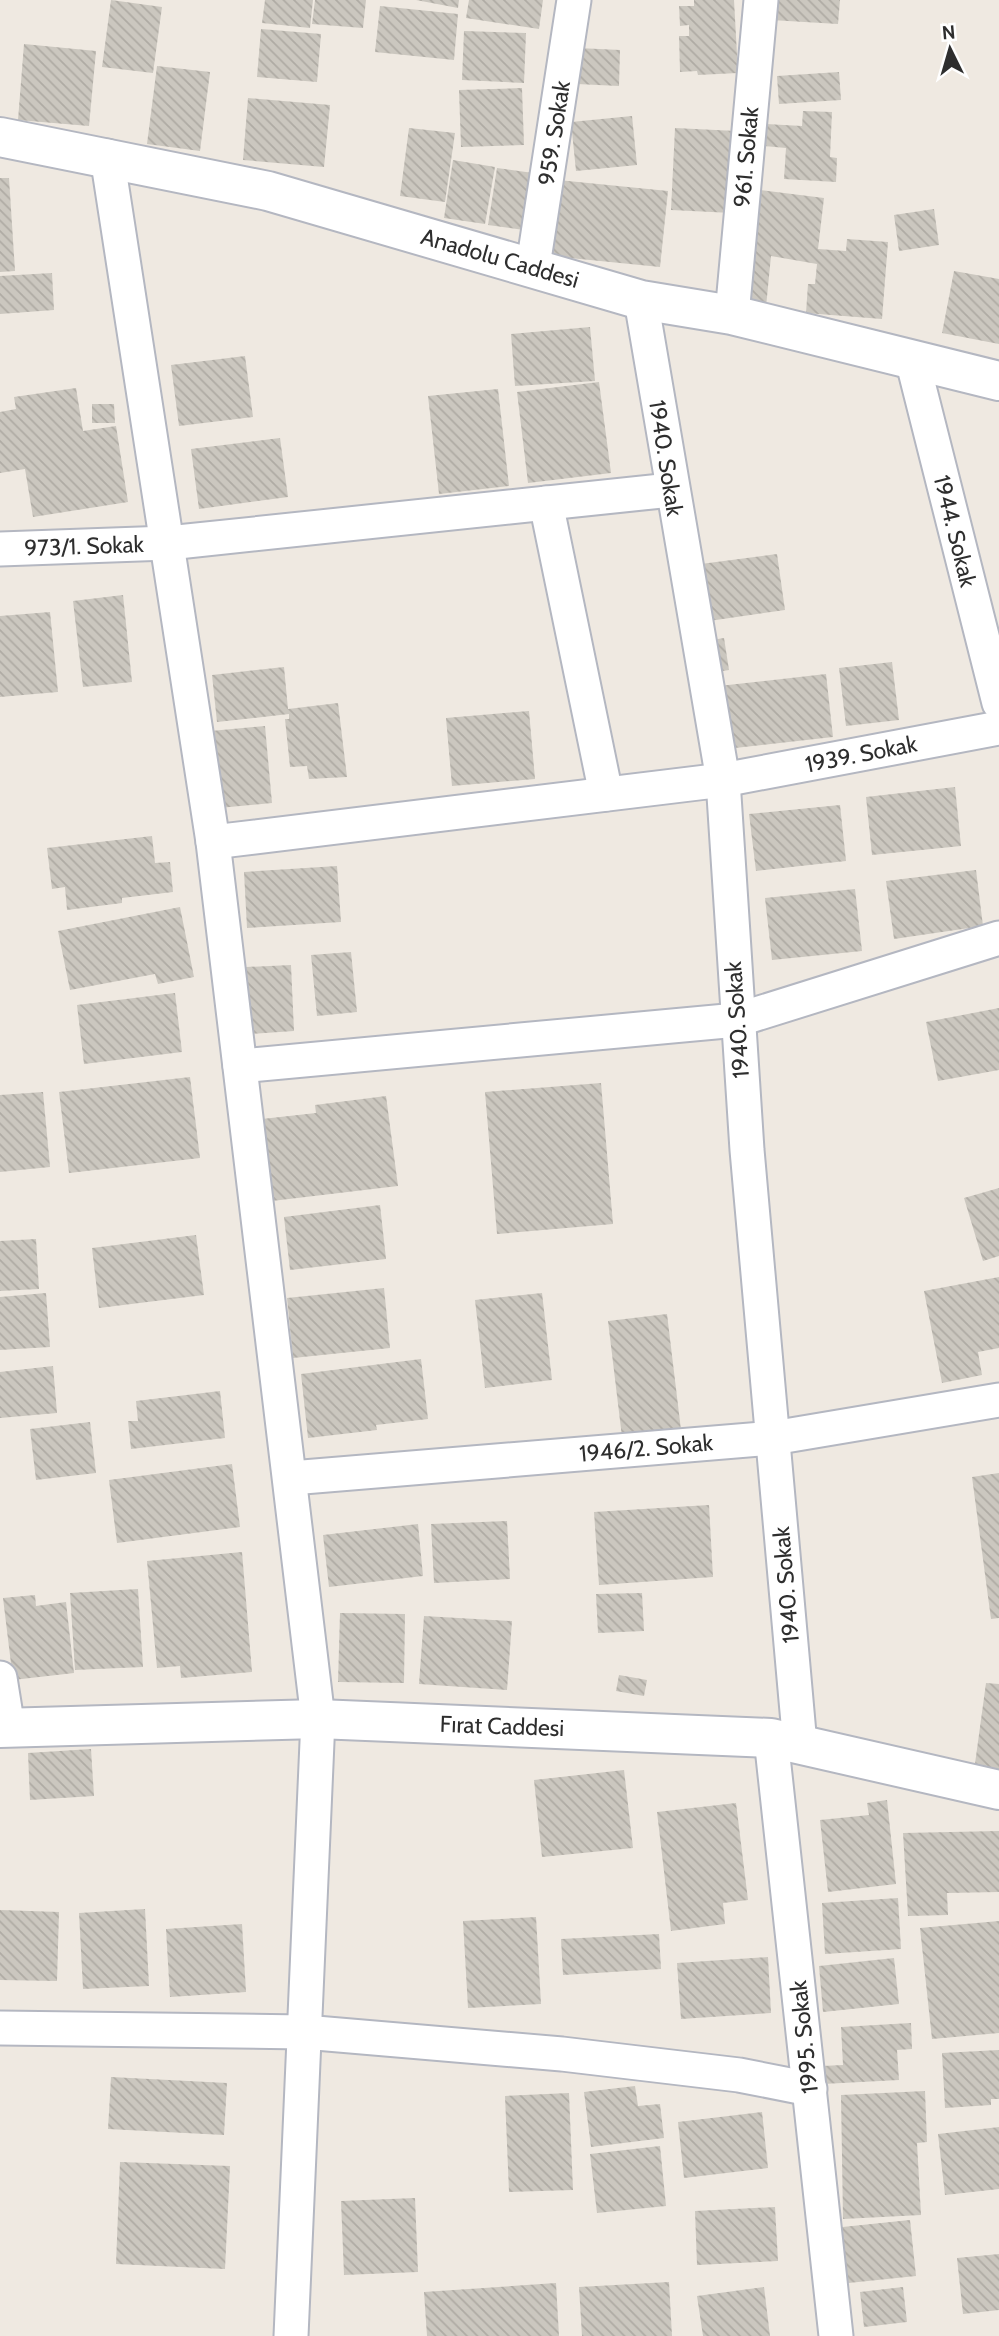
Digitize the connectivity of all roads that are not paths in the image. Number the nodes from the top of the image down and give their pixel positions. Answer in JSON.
{"nodes":[{"id":1,"x":574,"y":0,"type":"edge"},
{"id":2,"x":761,"y":0,"type":"edge"},
{"id":3,"x":0,"y":137,"type":"edge"},
{"id":4,"x":107,"y":156,"type":"junction"},
{"id":5,"x":533,"y":266,"type":"junction"},
{"id":6,"x":641,"y":300,"type":"junction"},
{"id":7,"x":732,"y":315,"type":"junction"},
{"id":8,"x":912,"y":359,"type":"junction"},
{"id":9,"x":999,"y":381,"type":"edge"},
{"id":10,"x":671,"y":490,"type":"junction"},
{"id":11,"x":546,"y":503,"type":"junction"},
{"id":12,"x":167,"y":543,"type":"junction"},
{"id":13,"x":0,"y":549,"type":"edge"},
{"id":14,"x":999,"y":703,"type":"edge"},
{"id":15,"x":999,"y":728,"type":"edge"},
{"id":16,"x":723,"y":780,"type":"junction"},
{"id":17,"x":606,"y":794,"type":"junction"},
{"id":18,"x":213,"y":842,"type":"junction"},
{"id":19,"x":999,"y":938,"type":"edge"},
{"id":20,"x":737,"y":1020,"type":"junction"},
{"id":21,"x":240,"y":1066,"type":"junction"},
{"id":22,"x":999,"y":1400,"type":"edge"},
{"id":23,"x":773,"y":1438,"type":"junction"},
{"id":24,"x":291,"y":1478,"type":"junction"},
{"id":25,"x":0,"y":1678,"type":"edge"},
{"id":26,"x":318,"y":1718,"type":"junction"},
{"id":27,"x":4,"y":1728,"type":"edge"},
{"id":28,"x":785,"y":1741,"type":"junction"},
{"id":29,"x":999,"y":1790,"type":"edge"},
{"id":30,"x":0,"y":2028,"type":"edge"},
{"id":31,"x":304,"y":2032,"type":"junction"},
{"id":32,"x":810,"y":2089,"type":"junction"},
{"id":33,"x":291,"y":2336,"type":"edge"},
{"id":34,"x":836,"y":2336,"type":"edge"}],
"edges":[{"from":1,"to":5,"type":"street","name":"959. Sokak"},
{"from":2,"to":7,"type":"street","name":"961. Sokak"},
{"from":3,"to":4,"type":"street","name":"Anadolu Caddesi"},
{"from":4,"to":5,"type":"street","name":"Anadolu Caddesi"},
{"from":4,"to":12,"type":"street"},
{"from":5,"to":6,"type":"street","name":"Anadolu Caddesi"},
{"from":6,"to":7,"type":"street","name":"Anadolu Caddesi"},
{"from":6,"to":10,"type":"street","name":"1940. Sokak"},
{"from":7,"to":8,"type":"street","name":"Anadolu Caddesi"},
{"from":8,"to":9,"type":"street","name":"Anadolu Caddesi"},
{"from":8,"to":14,"type":"street","name":"1944. Sokak"},
{"from":10,"to":11,"type":"street","name":"973/1. Sokak"},
{"from":10,"to":16,"type":"street","name":"1940. Sokak"},
{"from":11,"to":12,"type":"street","name":"973/1. Sokak"},
{"from":11,"to":17,"type":"street"},
{"from":12,"to":13,"type":"street","name":"973/1. Sokak"},
{"from":12,"to":18,"type":"street"},
{"from":15,"to":16,"type":"street","name":"1939. Sokak"},
{"from":16,"to":17,"type":"street","name":"1939. Sokak"},
{"from":16,"to":20,"type":"street","name":"1940. Sokak"},
{"from":17,"to":18,"type":"street","name":"1939. Sokak"},
{"from":18,"to":21,"type":"street"},
{"from":19,"to":20,"type":"street"},
{"from":20,"to":21,"type":"street"},
{"from":20,"to":23,"type":"street","name":"1940. Sokak"},
{"from":21,"to":24,"type":"street"},
{"from":22,"to":23,"type":"street","name":"1946/2. Sokak"},
{"from":23,"to":24,"type":"street","name":"1946/2. Sokak"},
{"from":23,"to":28,"type":"street","name":"1940. Sokak"},
{"from":24,"to":26,"type":"street"},
{"from":25,"to":27,"type":"street"},
{"from":26,"to":27,"type":"street","name":"Fırat Caddesi"},
{"from":26,"to":28,"type":"street","name":"Fırat Caddesi"},
{"from":26,"to":31,"type":"street"},
{"from":28,"to":29,"type":"street","name":"Fırat Caddesi"},
{"from":28,"to":32,"type":"street","name":"1995. Sokak"},
{"from":30,"to":31,"type":"street"},
{"from":31,"to":32,"type":"street"},
{"from":31,"to":33,"type":"street"},
{"from":32,"to":34,"type":"street","name":"1995. Sokak"}]}
